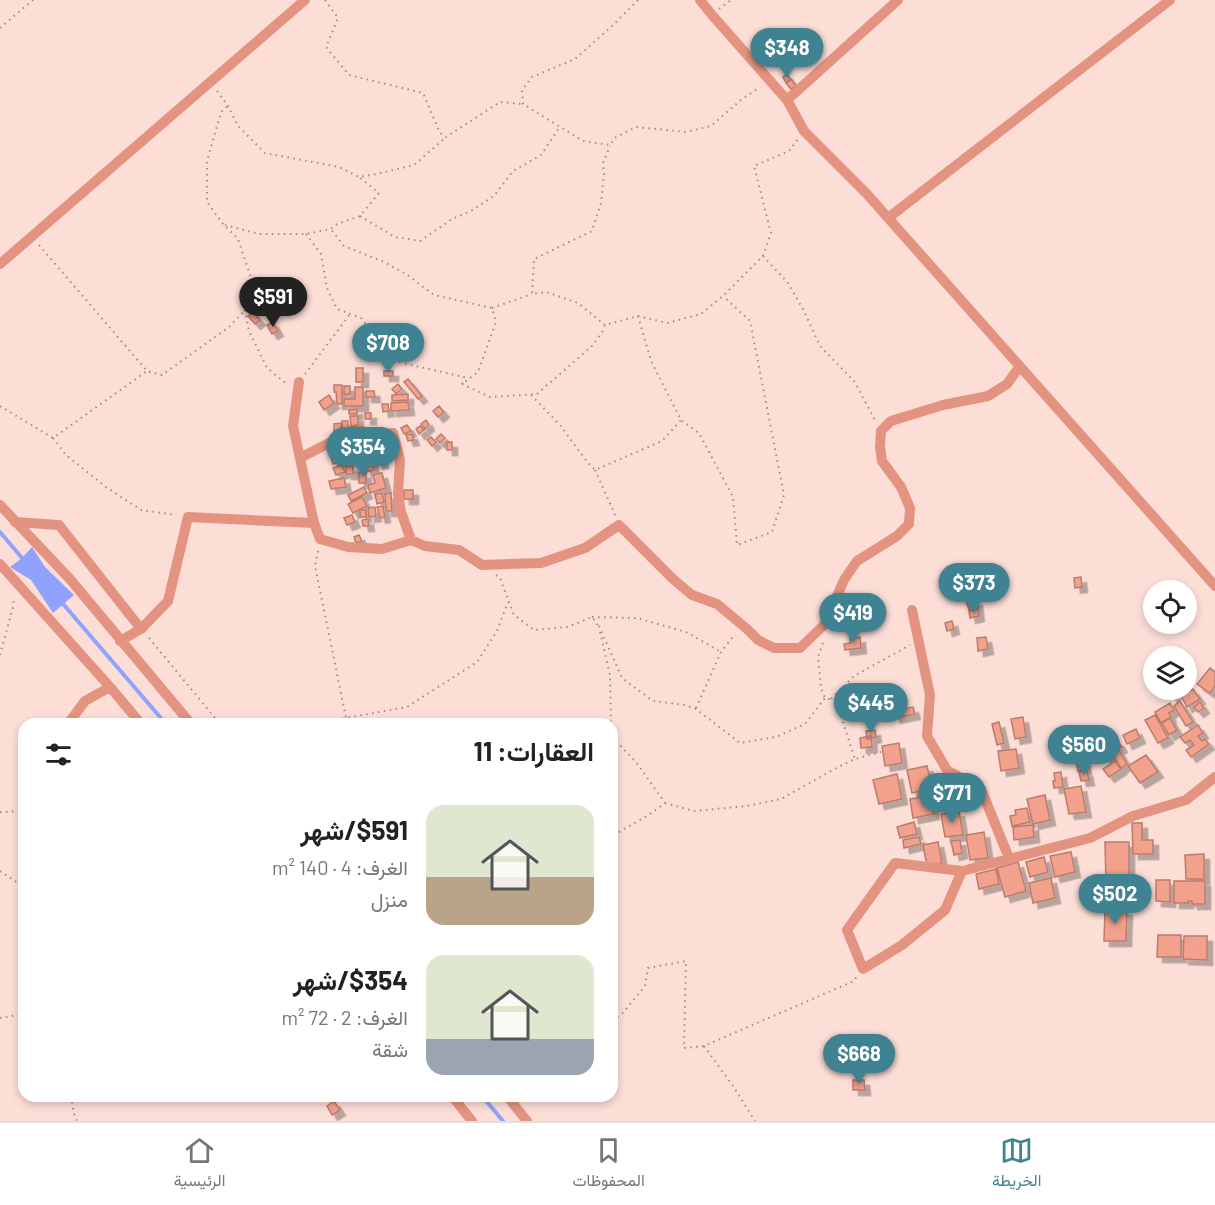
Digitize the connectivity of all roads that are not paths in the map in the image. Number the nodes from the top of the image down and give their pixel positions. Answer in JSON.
{"nodes":[{"id":1,"x":305,"y":0,"type":"edge"},
{"id":2,"x":700,"y":0,"type":"edge"},
{"id":3,"x":898,"y":0,"type":"edge"},
{"id":4,"x":1170,"y":0,"type":"edge"},
{"id":5,"x":787,"y":100,"type":"junction"},
{"id":6,"x":888,"y":218,"type":"junction"},
{"id":7,"x":0,"y":264,"type":"edge"},
{"id":8,"x":1020,"y":366,"type":"junction"},
{"id":9,"x":299,"y":382,"type":"road end"},
{"id":10,"x":300,"y":458,"type":"junction"},
{"id":11,"x":0,"y":505,"type":"edge"},
{"id":12,"x":15,"y":522,"type":"junction"},
{"id":13,"x":314,"y":523,"type":"junction"},
{"id":14,"x":411,"y":540,"type":"junction"},
{"id":15,"x":0,"y":564,"type":"edge"},
{"id":16,"x":1215,"y":586,"type":"edge"},
{"id":17,"x":912,"y":609,"type":"dead end"},
{"id":18,"x":141,"y":628,"type":"junction"},
{"id":19,"x":120,"y":641,"type":"junction"},
{"id":20,"x":110,"y":687,"type":"junction"},
{"id":21,"x":72,"y":718,"type":"edge"},
{"id":22,"x":136,"y":718,"type":"edge"},
{"id":23,"x":186,"y":718,"type":"edge"},
{"id":24,"x":1215,"y":777,"type":"edge"},
{"id":25,"x":1009,"y":858,"type":"junction"},
{"id":26,"x":962,"y":871,"type":"junction"},
{"id":27,"x":457,"y":1102,"type":"edge"},
{"id":28,"x":512,"y":1102,"type":"edge"},
{"id":29,"x":472,"y":1121,"type":"edge"},
{"id":30,"x":527,"y":1121,"type":"edge"}],
"edges":[{"from":1,"to":7,"type":"street"},
{"from":2,"to":5,"type":"street"},
{"from":3,"to":5,"type":"street"},
{"from":4,"to":6,"type":"street"},
{"from":5,"to":6,"type":"street"},
{"from":6,"to":8,"type":"street"},
{"from":8,"to":14,"type":"street"},
{"from":8,"to":16,"type":"street"},
{"from":9,"to":10,"type":"street"},
{"from":10,"to":13,"type":"street"},
{"from":10,"to":14,"type":"street"},
{"from":11,"to":12,"type":"street"},
{"from":12,"to":18,"type":"street"},
{"from":12,"to":19,"type":"street"},
{"from":13,"to":14,"type":"street"},
{"from":13,"to":18,"type":"street"},
{"from":15,"to":20,"type":"street"},
{"from":17,"to":25,"type":"street"},
{"from":18,"to":19,"type":"street"},
{"from":19,"to":23,"type":"street"},
{"from":20,"to":21,"type":"street"},
{"from":20,"to":22,"type":"street"},
{"from":24,"to":25,"type":"street"},
{"from":25,"to":26,"type":"street"},
{"from":26,"to":26,"type":"street"},
{"from":27,"to":29,"type":"street"},
{"from":28,"to":30,"type":"street"}]}
